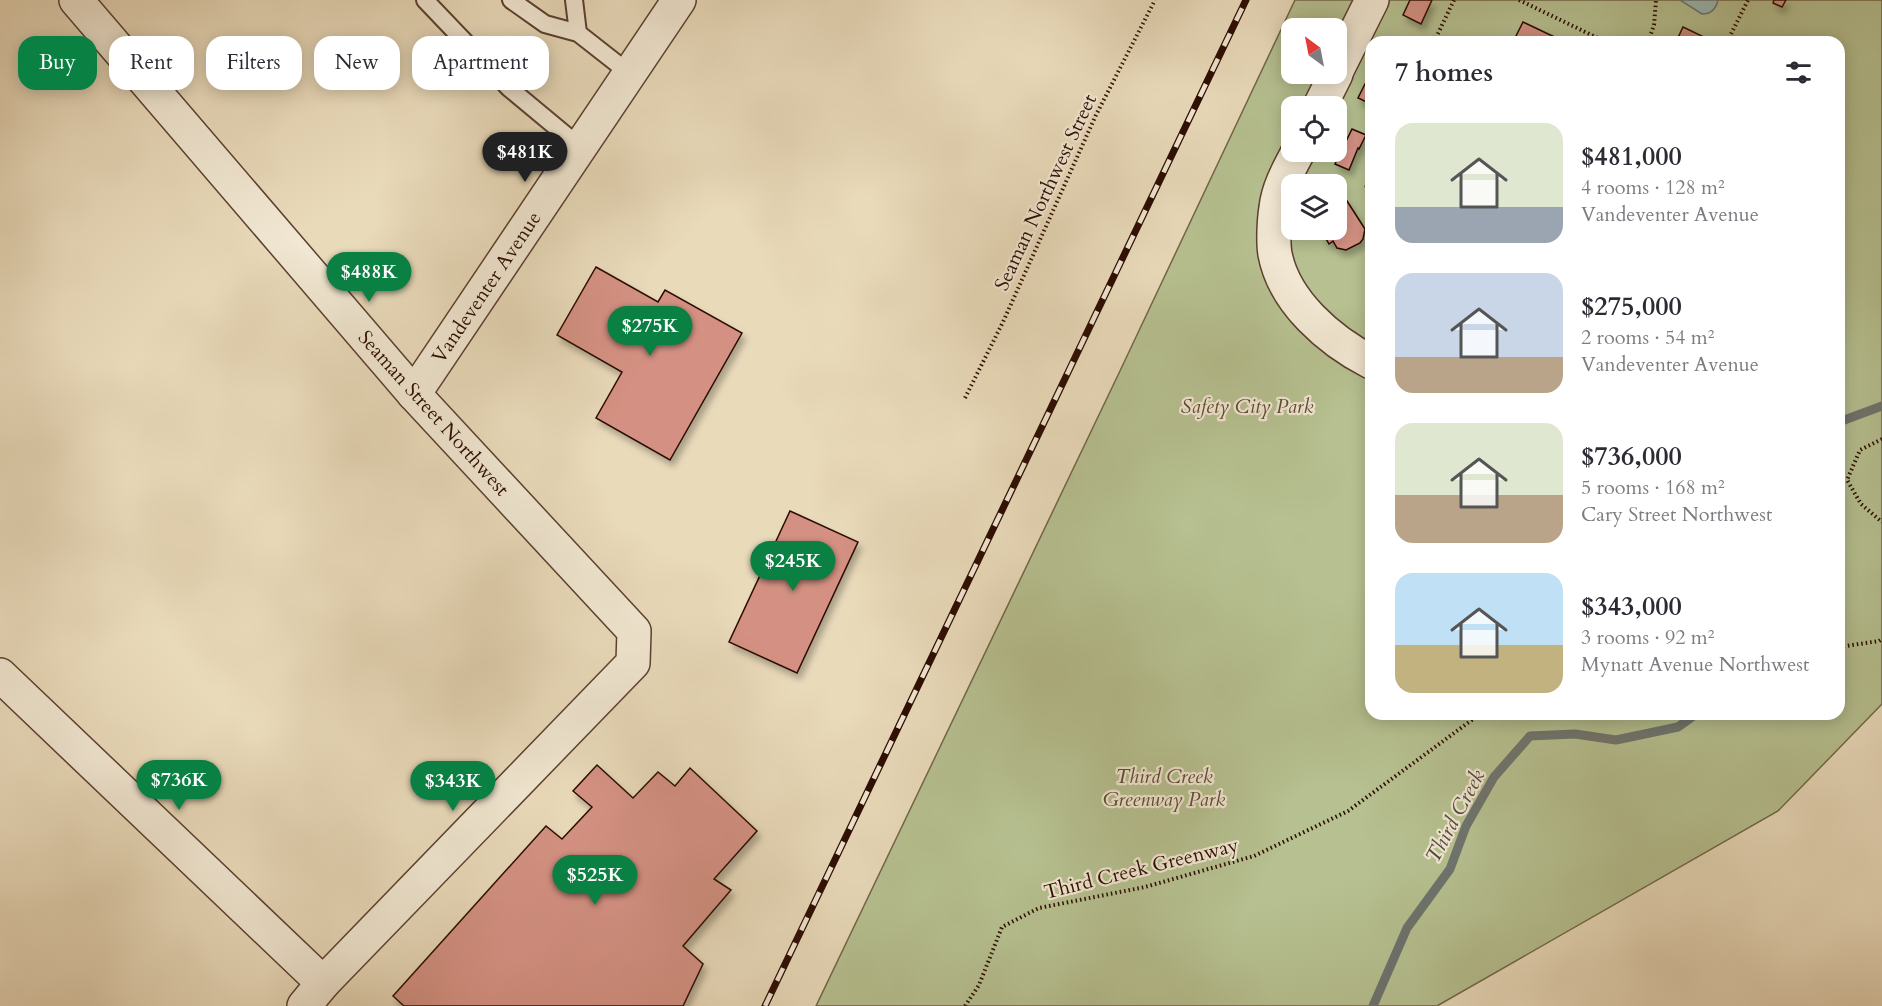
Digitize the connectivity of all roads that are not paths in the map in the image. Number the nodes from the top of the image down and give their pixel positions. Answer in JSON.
{"nodes":[{"id":1,"x":76,"y":0,"type":"edge"},
{"id":2,"x":425,"y":0,"type":"edge"},
{"id":3,"x":511,"y":0,"type":"edge"},
{"id":4,"x":574,"y":0,"type":"edge"},
{"id":5,"x":679,"y":0,"type":"edge"},
{"id":6,"x":1372,"y":0,"type":"edge"},
{"id":7,"x":578,"y":33,"type":"junction"},
{"id":8,"x":1347,"y":51,"type":"edge"},
{"id":9,"x":629,"y":74,"type":"junction"},
{"id":10,"x":580,"y":147,"type":"junction"},
{"id":11,"x":1293,"y":162,"type":"edge"},
{"id":12,"x":1365,"y":358,"type":"edge"},
{"id":13,"x":414,"y":394,"type":"junction"},
{"id":14,"x":0,"y":675,"type":"edge"},
{"id":15,"x":313,"y":995,"type":"edge"}],
"edges":[{"from":1,"to":13,"type":"street","name":"Seaman Street Northwest"},
{"from":2,"to":10,"type":"lane"},
{"from":3,"to":7,"type":"lane"},
{"from":4,"to":7,"type":"lane"},
{"from":5,"to":9,"type":"street","name":"Vandeventer Avenue"},
{"from":6,"to":8,"type":"street"},
{"from":7,"to":9,"type":"lane"},
{"from":9,"to":10,"type":"street","name":"Vandeventer Avenue"},
{"from":10,"to":13,"type":"street","name":"Vandeventer Avenue"},
{"from":11,"to":12,"type":"street"},
{"from":13,"to":15,"type":"street","name":"Seaman Street Northwest"},
{"from":14,"to":15,"type":"street"}]}
